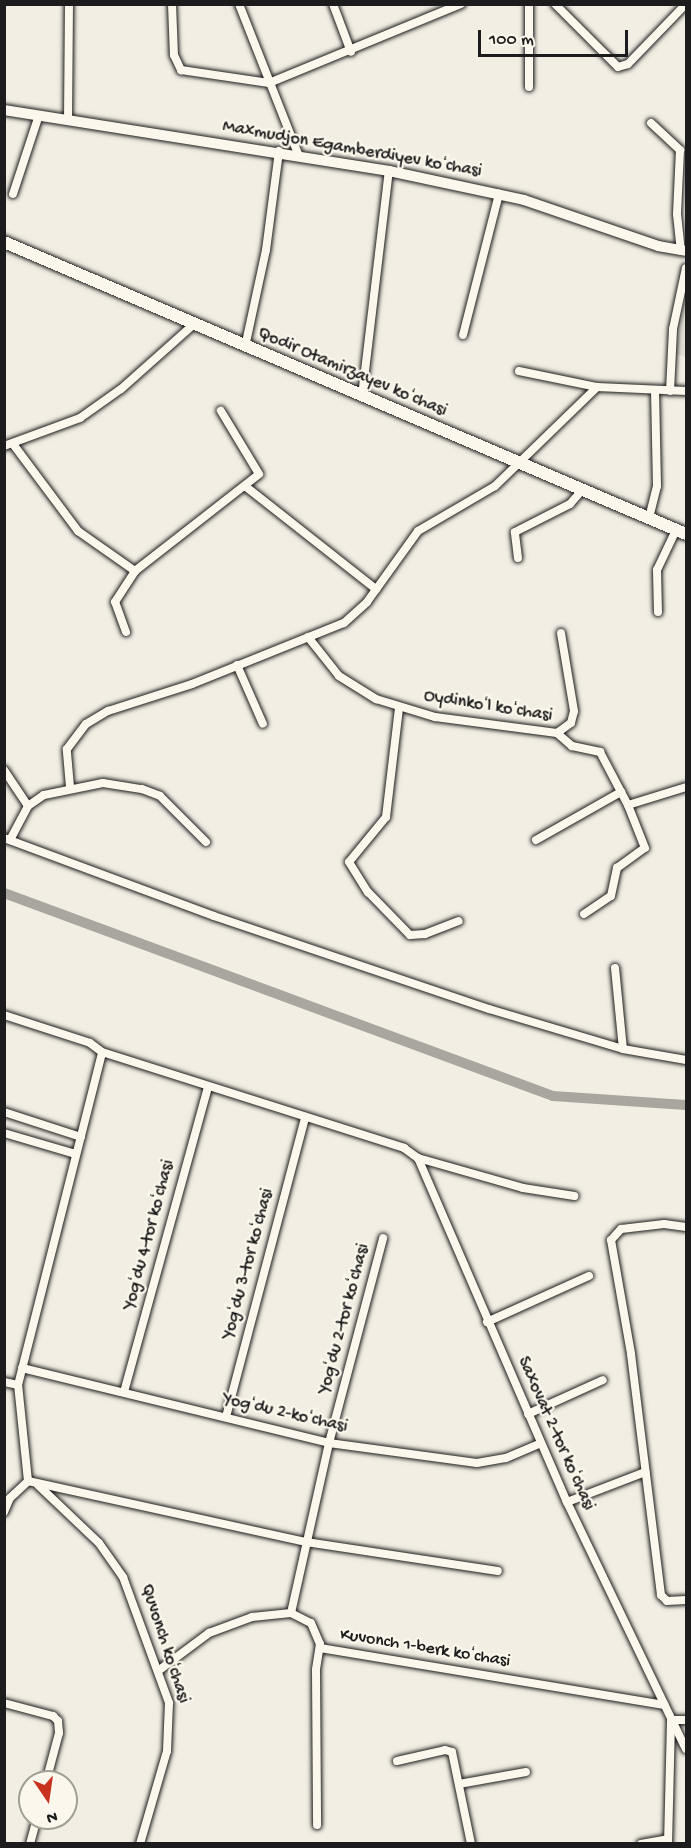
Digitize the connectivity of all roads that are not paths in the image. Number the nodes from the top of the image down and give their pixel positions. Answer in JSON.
{"nodes":[{"id":1,"x":69,"y":4,"type":"edge"},
{"id":2,"x":172,"y":4,"type":"edge"},
{"id":3,"x":239,"y":4,"type":"edge"},
{"id":4,"x":333,"y":4,"type":"edge"},
{"id":5,"x":461,"y":4,"type":"edge"},
{"id":6,"x":529,"y":4,"type":"edge"},
{"id":7,"x":555,"y":4,"type":"edge"},
{"id":8,"x":686,"y":4,"type":"edge"},
{"id":9,"x":443,"y":8,"type":"edge"},
{"id":10,"x":351,"y":52,"type":"junction"},
{"id":11,"x":269,"y":83,"type":"junction"},
{"id":12,"x":529,"y":87,"type":"dead end"},
{"id":13,"x":4,"y":110,"type":"edge"},
{"id":14,"x":39,"y":115,"type":"junction"},
{"id":15,"x":68,"y":119,"type":"junction"},
{"id":16,"x":651,"y":123,"type":"dead end"},
{"id":17,"x":279,"y":151,"type":"junction"},
{"id":18,"x":298,"y":154,"type":"junction"},
{"id":19,"x":389,"y":171,"type":"junction"},
{"id":20,"x":13,"y":194,"type":"dead end"},
{"id":21,"x":499,"y":194,"type":"junction"},
{"id":22,"x":4,"y":242,"type":"edge"},
{"id":23,"x":684,"y":251,"type":"edge"},
{"id":24,"x":687,"y":268,"type":"edge"},
{"id":25,"x":194,"y":325,"type":"junction"},
{"id":26,"x":463,"y":335,"type":"dead end"},
{"id":27,"x":245,"y":347,"type":"junction"},
{"id":28,"x":519,"y":371,"type":"dead end"},
{"id":29,"x":597,"y":387,"type":"junction"},
{"id":30,"x":655,"y":391,"type":"junction"},
{"id":31,"x":670,"y":391,"type":"junction"},
{"id":32,"x":687,"y":391,"type":"edge"},
{"id":33,"x":362,"y":396,"type":"junction"},
{"id":34,"x":222,"y":411,"type":"dead end"},
{"id":35,"x":9,"y":445,"type":"edge"},
{"id":36,"x":518,"y":463,"type":"junction"},
{"id":37,"x":245,"y":486,"type":"junction"},
{"id":38,"x":582,"y":490,"type":"junction"},
{"id":39,"x":649,"y":518,"type":"junction"},
{"id":40,"x":681,"y":532,"type":"edge"},
{"id":41,"x":519,"y":558,"type":"dead end"},
{"id":42,"x":135,"y":571,"type":"junction"},
{"id":43,"x":376,"y":589,"type":"junction"},
{"id":44,"x":658,"y":612,"type":"dead end"},
{"id":45,"x":126,"y":632,"type":"dead end"},
{"id":46,"x":561,"y":633,"type":"dead end"},
{"id":47,"x":308,"y":637,"type":"junction"},
{"id":48,"x":237,"y":665,"type":"junction"},
{"id":49,"x":399,"y":708,"type":"junction"},
{"id":50,"x":263,"y":724,"type":"dead end"},
{"id":51,"x":557,"y":733,"type":"junction"},
{"id":52,"x":4,"y":770,"type":"edge"},
{"id":53,"x":70,"y":787,"type":"junction"},
{"id":54,"x":687,"y":787,"type":"edge"},
{"id":55,"x":621,"y":792,"type":"junction"},
{"id":56,"x":628,"y":805,"type":"junction"},
{"id":57,"x":28,"y":806,"type":"junction"},
{"id":58,"x":7,"y":839,"type":"edge"},
{"id":59,"x":536,"y":840,"type":"dead end"},
{"id":60,"x":206,"y":842,"type":"dead end"},
{"id":61,"x":584,"y":914,"type":"dead end"},
{"id":62,"x":459,"y":921,"type":"dead end"},
{"id":63,"x":615,"y":968,"type":"dead end"},
{"id":64,"x":4,"y":1014,"type":"edge"},
{"id":65,"x":623,"y":1049,"type":"junction"},
{"id":66,"x":102,"y":1052,"type":"junction"},
{"id":67,"x":687,"y":1060,"type":"edge"},
{"id":68,"x":208,"y":1087,"type":"junction"},
{"id":69,"x":4,"y":1112,"type":"edge"},
{"id":70,"x":305,"y":1119,"type":"junction"},
{"id":71,"x":4,"y":1132,"type":"edge"},
{"id":72,"x":81,"y":1137,"type":"junction"},
{"id":73,"x":76,"y":1154,"type":"junction"},
{"id":74,"x":418,"y":1158,"type":"junction"},
{"id":75,"x":574,"y":1196,"type":"dead end"},
{"id":76,"x":687,"y":1227,"type":"edge"},
{"id":77,"x":383,"y":1238,"type":"dead end"},
{"id":78,"x":589,"y":1276,"type":"dead end"},
{"id":79,"x":487,"y":1323,"type":"junction"},
{"id":80,"x":22,"y":1368,"type":"junction"},
{"id":81,"x":603,"y":1380,"type":"dead end"},
{"id":82,"x":4,"y":1382,"type":"edge"},
{"id":83,"x":18,"y":1385,"type":"junction"},
{"id":84,"x":124,"y":1392,"type":"junction"},
{"id":85,"x":528,"y":1414,"type":"junction"},
{"id":86,"x":226,"y":1417,"type":"junction"},
{"id":87,"x":329,"y":1443,"type":"junction"},
{"id":88,"x":541,"y":1443,"type":"junction"},
{"id":89,"x":645,"y":1472,"type":"junction"},
{"id":90,"x":28,"y":1480,"type":"junction"},
{"id":91,"x":38,"y":1485,"type":"junction"},
{"id":92,"x":567,"y":1502,"type":"junction"},
{"id":93,"x":4,"y":1512,"type":"edge"},
{"id":94,"x":306,"y":1542,"type":"junction"},
{"id":95,"x":498,"y":1571,"type":"dead end"},
{"id":96,"x":687,"y":1600,"type":"edge"},
{"id":97,"x":291,"y":1613,"type":"junction"},
{"id":98,"x":320,"y":1648,"type":"junction"},
{"id":99,"x":158,"y":1671,"type":"junction"},
{"id":100,"x":4,"y":1703,"type":"edge"},
{"id":101,"x":664,"y":1705,"type":"junction"},
{"id":102,"x":671,"y":1720,"type":"junction"},
{"id":103,"x":687,"y":1720,"type":"edge"},
{"id":104,"x":687,"y":1749,"type":"edge"},
{"id":105,"x":397,"y":1761,"type":"dead end"},
{"id":106,"x":49,"y":1770,"type":"edge"},
{"id":107,"x":526,"y":1772,"type":"dead end"},
{"id":108,"x":459,"y":1784,"type":"junction"},
{"id":109,"x":317,"y":1825,"type":"dead end"},
{"id":110,"x":668,"y":1841,"type":"edge"},
{"id":111,"x":140,"y":1844,"type":"edge"},
{"id":112,"x":471,"y":1844,"type":"edge"},
{"id":113,"x":640,"y":1844,"type":"edge"}],
"edges":[{"from":1,"to":15,"type":"street"},
{"from":2,"to":11,"type":"street"},
{"from":3,"to":11,"type":"street"},
{"from":4,"to":10,"type":"street"},
{"from":5,"to":9,"type":"street"},
{"from":6,"to":12,"type":"street"},
{"from":7,"to":8,"type":"street"},
{"from":9,"to":10,"type":"street"},
{"from":10,"to":11,"type":"street"},
{"from":11,"to":18,"type":"street"},
{"from":13,"to":14,"type":"street","name":"Maxmudjon Egamberdiyev koʻchasi"},
{"from":14,"to":15,"type":"street","name":"Maxmudjon Egamberdiyev koʻchasi"},
{"from":14,"to":20,"type":"street"},
{"from":15,"to":17,"type":"street","name":"Maxmudjon Egamberdiyev koʻchasi"},
{"from":16,"to":23,"type":"street"},
{"from":17,"to":18,"type":"street","name":"Maxmudjon Egamberdiyev koʻchasi"},
{"from":17,"to":27,"type":"street"},
{"from":18,"to":19,"type":"street","name":"Maxmudjon Egamberdiyev koʻchasi"},
{"from":19,"to":21,"type":"street","name":"Maxmudjon Egamberdiyev koʻchasi"},
{"from":19,"to":33,"type":"street"},
{"from":21,"to":23,"type":"street","name":"Maxmudjon Egamberdiyev koʻchasi"},
{"from":21,"to":26,"type":"street"},
{"from":22,"to":25,"type":"main road","name":"Qodir Otamirzayev koʻchasi"},
{"from":24,"to":31,"type":"street"},
{"from":25,"to":27,"type":"main road","name":"Qodir Otamirzayev koʻchasi"},
{"from":25,"to":35,"type":"street"},
{"from":27,"to":33,"type":"main road","name":"Qodir Otamirzayev koʻchasi"},
{"from":28,"to":29,"type":"street"},
{"from":29,"to":30,"type":"street"},
{"from":29,"to":36,"type":"street"},
{"from":30,"to":31,"type":"street"},
{"from":30,"to":39,"type":"street"},
{"from":31,"to":32,"type":"street"},
{"from":33,"to":36,"type":"main road","name":"Qodir Otamirzayev koʻchasi"},
{"from":34,"to":37,"type":"street"},
{"from":35,"to":42,"type":"street"},
{"from":36,"to":38,"type":"main road","name":"Qodir Otamirzayev koʻchasi"},
{"from":36,"to":43,"type":"street"},
{"from":37,"to":42,"type":"street"},
{"from":37,"to":43,"type":"street"},
{"from":38,"to":39,"type":"main road","name":"Qodir Otamirzayev koʻchasi"},
{"from":38,"to":41,"type":"street"},
{"from":39,"to":40,"type":"main road","name":"Qodir Otamirzayev koʻchasi"},
{"from":40,"to":44,"type":"street"},
{"from":42,"to":45,"type":"street"},
{"from":43,"to":47,"type":"street"},
{"from":46,"to":51,"type":"street"},
{"from":47,"to":48,"type":"street"},
{"from":47,"to":49,"type":"street","name":"Oydinkoʻl koʻchasi"},
{"from":48,"to":50,"type":"street"},
{"from":48,"to":53,"type":"street"},
{"from":49,"to":51,"type":"street","name":"Oydinkoʻl koʻchasi"},
{"from":49,"to":62,"type":"street"},
{"from":51,"to":55,"type":"street","name":"Oydinkoʻl koʻchasi"},
{"from":52,"to":57,"type":"street"},
{"from":53,"to":57,"type":"street"},
{"from":53,"to":60,"type":"street"},
{"from":54,"to":56,"type":"street"},
{"from":55,"to":56,"type":"street","name":"Oydinkoʻl koʻchasi"},
{"from":55,"to":59,"type":"street"},
{"from":56,"to":61,"type":"street","name":"Oydinkoʻl koʻchasi"},
{"from":57,"to":58,"type":"street"},
{"from":58,"to":65,"type":"street"},
{"from":63,"to":65,"type":"street"},
{"from":64,"to":66,"type":"street"},
{"from":65,"to":67,"type":"street"},
{"from":66,"to":68,"type":"street"},
{"from":66,"to":72,"type":"street"},
{"from":68,"to":70,"type":"street"},
{"from":68,"to":84,"type":"street","name":"Yogʻdu 4-tor koʻchasi"},
{"from":69,"to":72,"type":"street"},
{"from":70,"to":74,"type":"street"},
{"from":70,"to":86,"type":"street","name":"Yogʻdu 3-tor koʻchasi"},
{"from":71,"to":73,"type":"street"},
{"from":72,"to":73,"type":"street"},
{"from":73,"to":80,"type":"street"},
{"from":74,"to":75,"type":"street"},
{"from":74,"to":79,"type":"street","name":"Saxovat 2-tor koʻchasi"},
{"from":76,"to":89,"type":"street"},
{"from":77,"to":87,"type":"street","name":"Yogʻdu 2-tor koʻchasi"},
{"from":78,"to":79,"type":"street"},
{"from":79,"to":85,"type":"street","name":"Saxovat 2-tor koʻchasi"},
{"from":80,"to":83,"type":"street"},
{"from":80,"to":84,"type":"street","name":"Yogʻdu 2-koʻchasi"},
{"from":81,"to":85,"type":"street"},
{"from":82,"to":83,"type":"street"},
{"from":83,"to":90,"type":"street"},
{"from":84,"to":86,"type":"street","name":"Yogʻdu 2-koʻchasi"},
{"from":85,"to":88,"type":"street","name":"Saxovat 2-tor koʻchasi"},
{"from":86,"to":87,"type":"street","name":"Yogʻdu 2-koʻchasi"},
{"from":87,"to":88,"type":"street","name":"Yogʻdu 2-koʻchasi"},
{"from":87,"to":94,"type":"street","name":"Yogʻdu 2-tor koʻchasi"},
{"from":88,"to":92,"type":"street","name":"Saxovat 2-tor koʻchasi"},
{"from":89,"to":92,"type":"street"},
{"from":89,"to":96,"type":"street"},
{"from":90,"to":91,"type":"street"},
{"from":90,"to":93,"type":"street"},
{"from":91,"to":94,"type":"street"},
{"from":91,"to":99,"type":"street","name":"Quvonch koʻchasi"},
{"from":92,"to":101,"type":"street","name":"Saxovat 2-tor koʻchasi"},
{"from":94,"to":95,"type":"street"},
{"from":94,"to":97,"type":"street","name":"Yogʻdu 2-tor koʻchasi"},
{"from":97,"to":98,"type":"street"},
{"from":97,"to":99,"type":"street"},
{"from":98,"to":101,"type":"street","name":"Kuvonch 1-berk koʻchasi"},
{"from":98,"to":109,"type":"street","name":"Kuvonch 1-berk koʻchasi"},
{"from":99,"to":111,"type":"street","name":"Quvonch koʻchasi"},
{"from":100,"to":106,"type":"street"},
{"from":101,"to":102,"type":"street","name":"Saxovat 2-tor koʻchasi"},
{"from":102,"to":103,"type":"street"},
{"from":102,"to":104,"type":"street","name":"Saxovat 2-tor koʻchasi"},
{"from":102,"to":110,"type":"street"},
{"from":105,"to":108,"type":"street"},
{"from":107,"to":108,"type":"street"},
{"from":108,"to":112,"type":"street"},
{"from":110,"to":113,"type":"street"}]}
